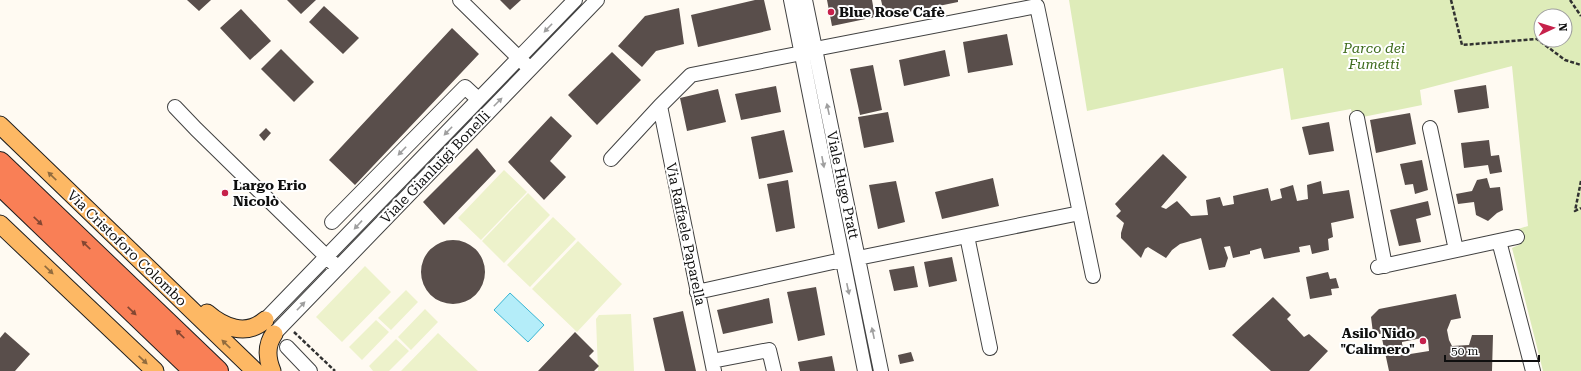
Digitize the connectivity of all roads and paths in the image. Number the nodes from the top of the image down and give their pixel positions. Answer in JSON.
{"nodes":[{"id":1,"x":460,"y":0,"type":"edge"},
{"id":2,"x":575,"y":0,"type":"edge"},
{"id":3,"x":597,"y":0,"type":"edge"},
{"id":4,"x":791,"y":0,"type":"edge"},
{"id":5,"x":806,"y":0,"type":"edge"},
{"id":6,"x":1451,"y":0,"type":"edge"},
{"id":7,"x":1570,"y":0,"type":"edge"},
{"id":8,"x":1581,"y":16,"type":"edge"},
{"id":9,"x":809,"y":51,"type":"junction"},
{"id":10,"x":520,"y":59,"type":"junction"},
{"id":11,"x":1581,"y":65,"type":"edge"},
{"id":12,"x":530,"y":70,"type":"junction"},
{"id":13,"x":478,"y":99,"type":"junction"},
{"id":14,"x":660,"y":106,"type":"junction"},
{"id":15,"x":175,"y":107,"type":"dead end"},
{"id":16,"x":1357,"y":118,"type":"dead end"},
{"id":17,"x":0,"y":125,"type":"edge"},
{"id":18,"x":1430,"y":128,"type":"dead end"},
{"id":19,"x":611,"y":159,"type":"dead end"},
{"id":20,"x":0,"y":162,"type":"edge"},
{"id":21,"x":1581,"y":181,"type":"edge"},
{"id":22,"x":0,"y":185,"type":"edge"},
{"id":23,"x":1581,"y":208,"type":"edge"},
{"id":24,"x":1080,"y":213,"type":"junction"},
{"id":25,"x":332,"y":222,"type":"dead end"},
{"id":26,"x":0,"y":224,"type":"edge"},
{"id":27,"x":968,"y":236,"type":"junction"},
{"id":28,"x":1517,"y":237,"type":"dead end"},
{"id":29,"x":1499,"y":241,"type":"junction"},
{"id":30,"x":1456,"y":250,"type":"junction"},
{"id":31,"x":327,"y":258,"type":"junction"},
{"id":32,"x":858,"y":258,"type":"junction"},
{"id":33,"x":842,"y":260,"type":"junction"},
{"id":34,"x":337,"y":268,"type":"junction"},
{"id":35,"x":151,"y":272,"type":"junction"},
{"id":36,"x":1093,"y":276,"type":"dead end"},
{"id":37,"x":697,"y":292,"type":"junction"},
{"id":38,"x":270,"y":327,"type":"junction"},
{"id":39,"x":287,"y":347,"type":"dead end"},
{"id":40,"x":990,"y":348,"type":"dead end"},
{"id":41,"x":713,"y":366,"type":"edge"},
{"id":42,"x":154,"y":371,"type":"edge"},
{"id":43,"x":194,"y":371,"type":"edge"},
{"id":44,"x":218,"y":371,"type":"edge"},
{"id":45,"x":255,"y":371,"type":"edge"},
{"id":46,"x":272,"y":371,"type":"edge"},
{"id":47,"x":310,"y":371,"type":"edge"},
{"id":48,"x":774,"y":371,"type":"edge"},
{"id":49,"x":865,"y":371,"type":"edge"},
{"id":50,"x":881,"y":371,"type":"edge"},
{"id":51,"x":1533,"y":371,"type":"edge"}],
"edges":[{"from":1,"to":10,"type":"street"},
{"from":2,"to":10,"type":"street","name":"Viale Gianluigi Bonelli","one_way":true},
{"from":3,"to":12,"type":"street","name":"Viale Gianluigi Bonelli"},
{"from":4,"to":9,"type":"street","name":"Viale Hugo Pratt"},
{"from":5,"to":9,"type":"street","name":"Viale Hugo Pratt"},
{"from":6,"to":11,"type":"path"},
{"from":7,"to":8,"type":"path"},
{"from":9,"to":14,"type":"street"},
{"from":9,"to":24,"type":"street"},
{"from":32,"to":9,"type":"street","name":"Viale Hugo Pratt","one_way":true},
{"from":9,"to":33,"type":"street","name":"Viale Hugo Pratt","one_way":true},
{"from":10,"to":12,"type":"street"},
{"from":10,"to":13,"type":"street","name":"Viale Gianluigi Bonelli"},
{"from":34,"to":12,"type":"street","name":"Viale Gianluigi Bonelli","one_way":true},
{"from":13,"to":25,"type":"street","one_way":true},
{"from":13,"to":31,"type":"street","name":"Viale Gianluigi Bonelli","one_way":true},
{"from":14,"to":19,"type":"street"},
{"from":14,"to":37,"type":"street","name":"Via Raffaele Paparella"},
{"from":15,"to":31,"type":"street"},
{"from":16,"to":30,"type":"street"},
{"from":35,"to":17,"type":"main road","name":"Via Cristoforo Colombo","one_way":true},
{"from":18,"to":30,"type":"street"},
{"from":44,"to":20,"type":"highway","name":"Via Cristoforo Colombo","one_way":true},
{"from":21,"to":23,"type":"path"},
{"from":22,"to":43,"type":"highway","one_way":true},
{"from":24,"to":27,"type":"street"},
{"from":24,"to":36,"type":"street"},
{"from":26,"to":42,"type":"main road","one_way":true},
{"from":27,"to":32,"type":"street"},
{"from":27,"to":40,"type":"street"},
{"from":28,"to":29,"type":"street"},
{"from":29,"to":30,"type":"street"},
{"from":29,"to":51,"type":"street"},
{"from":31,"to":34,"type":"street"},
{"from":31,"to":38,"type":"street","name":"Viale Gianluigi Bonelli"},
{"from":50,"to":32,"type":"street","name":"Viale Hugo Pratt","one_way":true},
{"from":33,"to":37,"type":"street"},
{"from":33,"to":49,"type":"street","name":"Viale Hugo Pratt","one_way":true},
{"from":38,"to":34,"type":"street","name":"Viale Gianluigi Bonelli","one_way":true},
{"from":35,"to":38,"type":"main road"},
{"from":45,"to":35,"type":"main road","name":"Via Cristoforo Colombo","one_way":true},
{"from":37,"to":41,"type":"street","name":"Via Raffaele Paparella"},
{"from":38,"to":46,"type":"main road"},
{"from":39,"to":47,"type":"street"},
{"from":41,"to":48,"type":"street","name":"Via Raffaele Paparella"}]}
